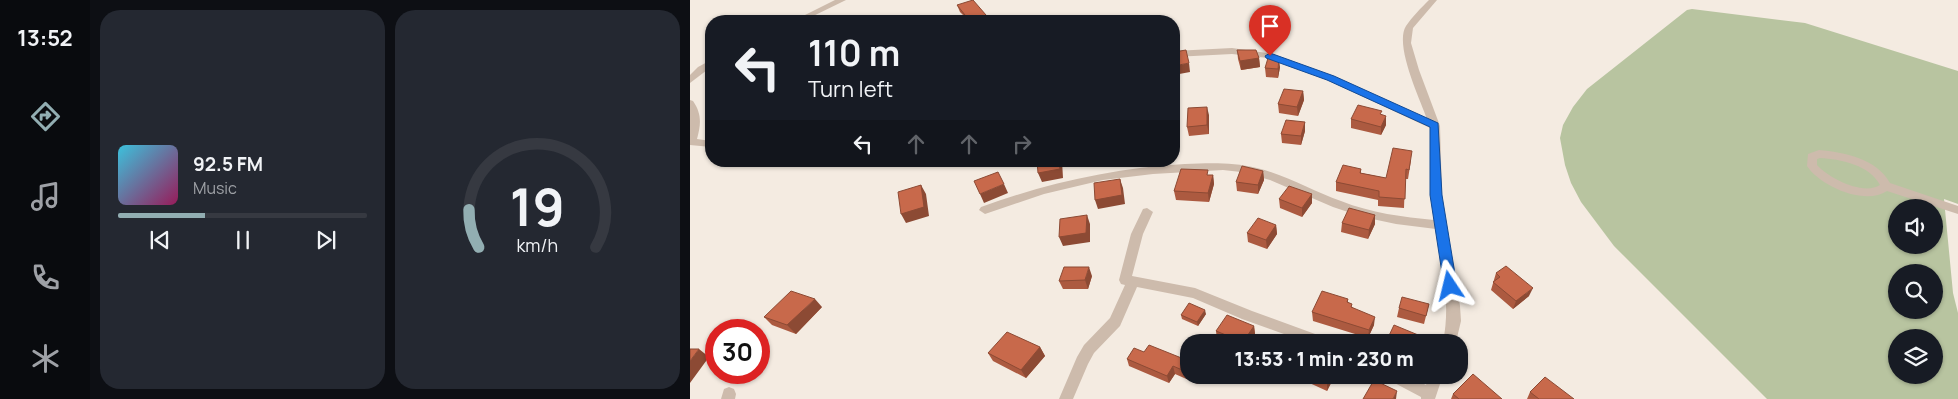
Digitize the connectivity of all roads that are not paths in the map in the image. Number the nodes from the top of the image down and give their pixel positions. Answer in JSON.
{"nodes":[{"id":1,"x":842,"y":0,"type":"edge"},
{"id":2,"x":1433,"y":0,"type":"edge"},
{"id":3,"x":810,"y":15,"type":"edge"},
{"id":4,"x":1180,"y":54,"type":"edge"},
{"id":5,"x":705,"y":68,"type":"edge"},
{"id":6,"x":690,"y":80,"type":"edge"},
{"id":7,"x":690,"y":103,"type":"edge"},
{"id":8,"x":1435,"y":126,"type":"junction"},
{"id":9,"x":690,"y":142,"type":"edge"},
{"id":10,"x":705,"y":143,"type":"edge"},
{"id":11,"x":1886,"y":186,"type":"junction"},
{"id":12,"x":985,"y":210,"type":"dead end"},
{"id":13,"x":1958,"y":210,"type":"edge"},
{"id":14,"x":1147,"y":212,"type":"dead end"},
{"id":15,"x":1440,"y":225,"type":"junction"},
{"id":16,"x":1133,"y":282,"type":"junction"},
{"id":17,"x":1299,"y":334,"type":"edge"},
{"id":18,"x":1452,"y":334,"type":"edge"},
{"id":19,"x":1407,"y":384,"type":"edge"},
{"id":20,"x":1433,"y":384,"type":"edge"},
{"id":21,"x":1428,"y":396,"type":"edge"},
{"id":22,"x":1066,"y":399,"type":"edge"}],
"edges":[{"from":1,"to":3,"type":"street"},
{"from":2,"to":8,"type":"street"},
{"from":4,"to":8,"type":"street"},
{"from":5,"to":6,"type":"street"},
{"from":7,"to":9,"type":"street"},
{"from":8,"to":15,"type":"street"},
{"from":9,"to":10,"type":"street"},
{"from":11,"to":11,"type":"street"},
{"from":11,"to":13,"type":"street"},
{"from":12,"to":15,"type":"street"},
{"from":14,"to":16,"type":"street"},
{"from":15,"to":18,"type":"street"},
{"from":16,"to":17,"type":"street"},
{"from":16,"to":22,"type":"street"},
{"from":19,"to":21,"type":"street"},
{"from":20,"to":21,"type":"street"}]}
